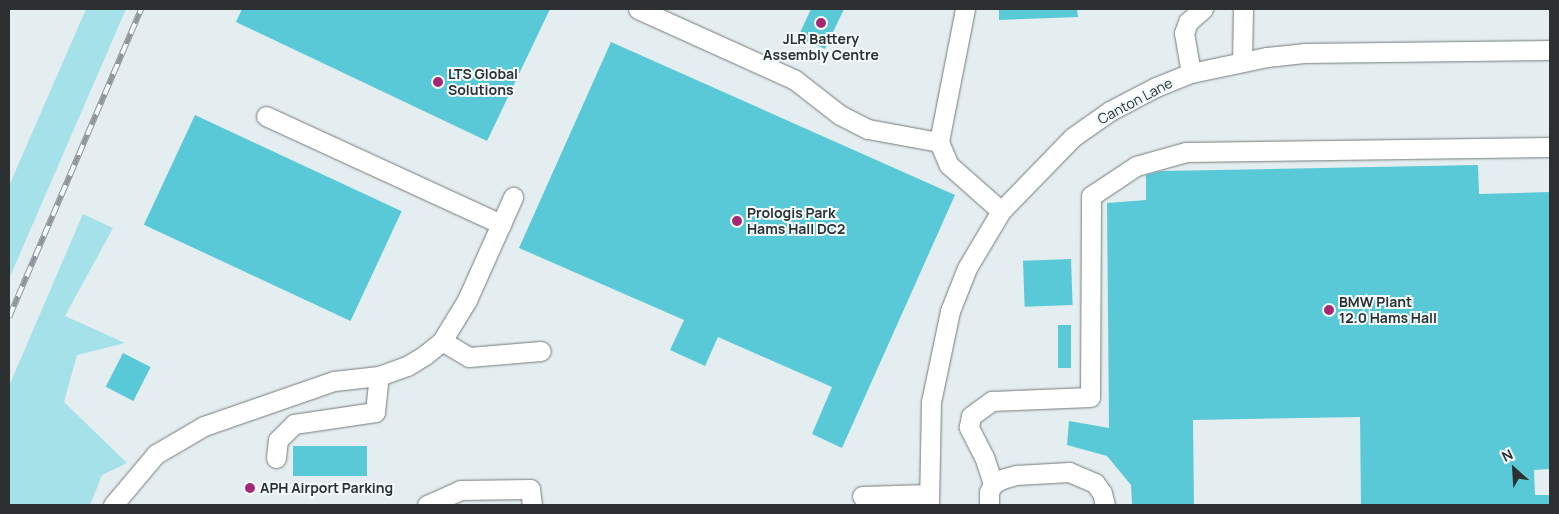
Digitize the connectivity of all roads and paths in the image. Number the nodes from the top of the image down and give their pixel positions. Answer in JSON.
{"nodes":[{"id":1,"x":638,"y":9,"type":"edge"},
{"id":2,"x":965,"y":9,"type":"edge"},
{"id":3,"x":1203,"y":9,"type":"edge"},
{"id":4,"x":1242,"y":9,"type":"edge"},
{"id":5,"x":1550,"y":50,"type":"edge"},
{"id":6,"x":1242,"y":62,"type":"junction"},
{"id":7,"x":1191,"y":73,"type":"junction"},
{"id":8,"x":266,"y":116,"type":"dead end"},
{"id":9,"x":939,"y":142,"type":"junction"},
{"id":10,"x":1550,"y":147,"type":"edge"},
{"id":11,"x":513,"y":197,"type":"dead end"},
{"id":12,"x":1001,"y":211,"type":"junction"},
{"id":13,"x":501,"y":224,"type":"junction"},
{"id":14,"x":442,"y":341,"type":"junction"},
{"id":15,"x":541,"y":351,"type":"dead end"},
{"id":16,"x":379,"y":376,"type":"junction"},
{"id":17,"x":276,"y":458,"type":"dead end"},
{"id":18,"x":993,"y":484,"type":"junction"},
{"id":19,"x":862,"y":496,"type":"dead end"},
{"id":20,"x":480,"y":498,"type":"edge"},
{"id":21,"x":929,"y":500,"type":"edge"},
{"id":22,"x":113,"y":505,"type":"edge"},
{"id":23,"x":427,"y":505,"type":"edge"},
{"id":24,"x":532,"y":505,"type":"edge"},
{"id":25,"x":989,"y":505,"type":"edge"},
{"id":26,"x":1105,"y":505,"type":"edge"}],
"edges":[{"from":1,"to":9,"type":"street"},
{"from":2,"to":9,"type":"street"},
{"from":3,"to":7,"type":"street"},
{"from":4,"to":6,"type":"street"},
{"from":5,"to":6,"type":"street","name":"Canton Lane"},
{"from":6,"to":7,"type":"street","name":"Canton Lane"},
{"from":7,"to":12,"type":"street","name":"Canton Lane"},
{"from":8,"to":13,"type":"street"},
{"from":9,"to":12,"type":"street"},
{"from":10,"to":18,"type":"street"},
{"from":11,"to":13,"type":"street"},
{"from":12,"to":21,"type":"street","name":"Canton Lane"},
{"from":13,"to":14,"type":"street"},
{"from":14,"to":15,"type":"street"},
{"from":14,"to":16,"type":"street"},
{"from":16,"to":17,"type":"street"},
{"from":16,"to":22,"type":"street"},
{"from":18,"to":25,"type":"street"},
{"from":18,"to":26,"type":"street"},
{"from":19,"to":21,"type":"street"},
{"from":20,"to":23,"type":"street"},
{"from":20,"to":24,"type":"street"}]}
